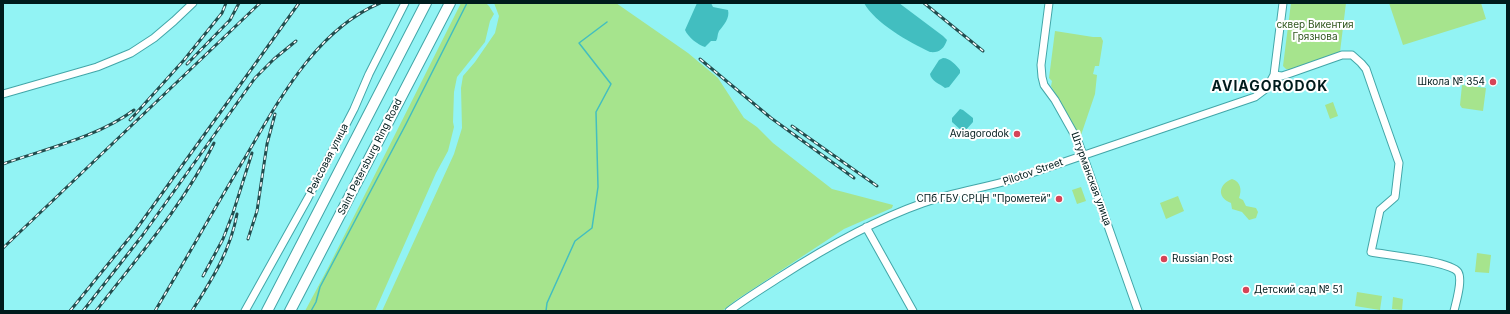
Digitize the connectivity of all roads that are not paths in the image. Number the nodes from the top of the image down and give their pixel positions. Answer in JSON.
{"nodes":[{"id":1,"x":193,"y":3,"type":"edge"},
{"id":2,"x":405,"y":3,"type":"edge"},
{"id":3,"x":426,"y":3,"type":"edge"},
{"id":4,"x":450,"y":3,"type":"edge"},
{"id":5,"x":1049,"y":3,"type":"edge"},
{"id":6,"x":1283,"y":3,"type":"edge"},
{"id":7,"x":1274,"y":75,"type":"junction"},
{"id":8,"x":3,"y":94,"type":"edge"},
{"id":9,"x":1083,"y":155,"type":"junction"},
{"id":10,"x":866,"y":227,"type":"junction"},
{"id":11,"x":292,"y":307,"type":"edge"},
{"id":12,"x":245,"y":311,"type":"edge"},
{"id":13,"x":267,"y":311,"type":"edge"},
{"id":14,"x":729,"y":311,"type":"edge"},
{"id":15,"x":913,"y":311,"type":"edge"},
{"id":16,"x":1138,"y":311,"type":"edge"},
{"id":17,"x":1454,"y":311,"type":"edge"}],
"edges":[{"from":1,"to":8,"type":"street"},
{"from":2,"to":12,"type":"street","name":"Рейсовая улица"},
{"from":3,"to":13,"type":"highway","name":"Saint Petersburg Ring Road"},
{"from":4,"to":11,"type":"highway","name":"Saint Petersburg Ring Road"},
{"from":5,"to":9,"type":"street","name":"Штурманская улица"},
{"from":6,"to":7,"type":"street","name":"Pilotov Street"},
{"from":7,"to":9,"type":"street","name":"Pilotov Street"},
{"from":7,"to":17,"type":"street"},
{"from":9,"to":10,"type":"street","name":"Pilotov Street"},
{"from":9,"to":16,"type":"street","name":"Штурманская улица"},
{"from":10,"to":14,"type":"street","name":"Pilotov Street"},
{"from":10,"to":15,"type":"street"}]}
